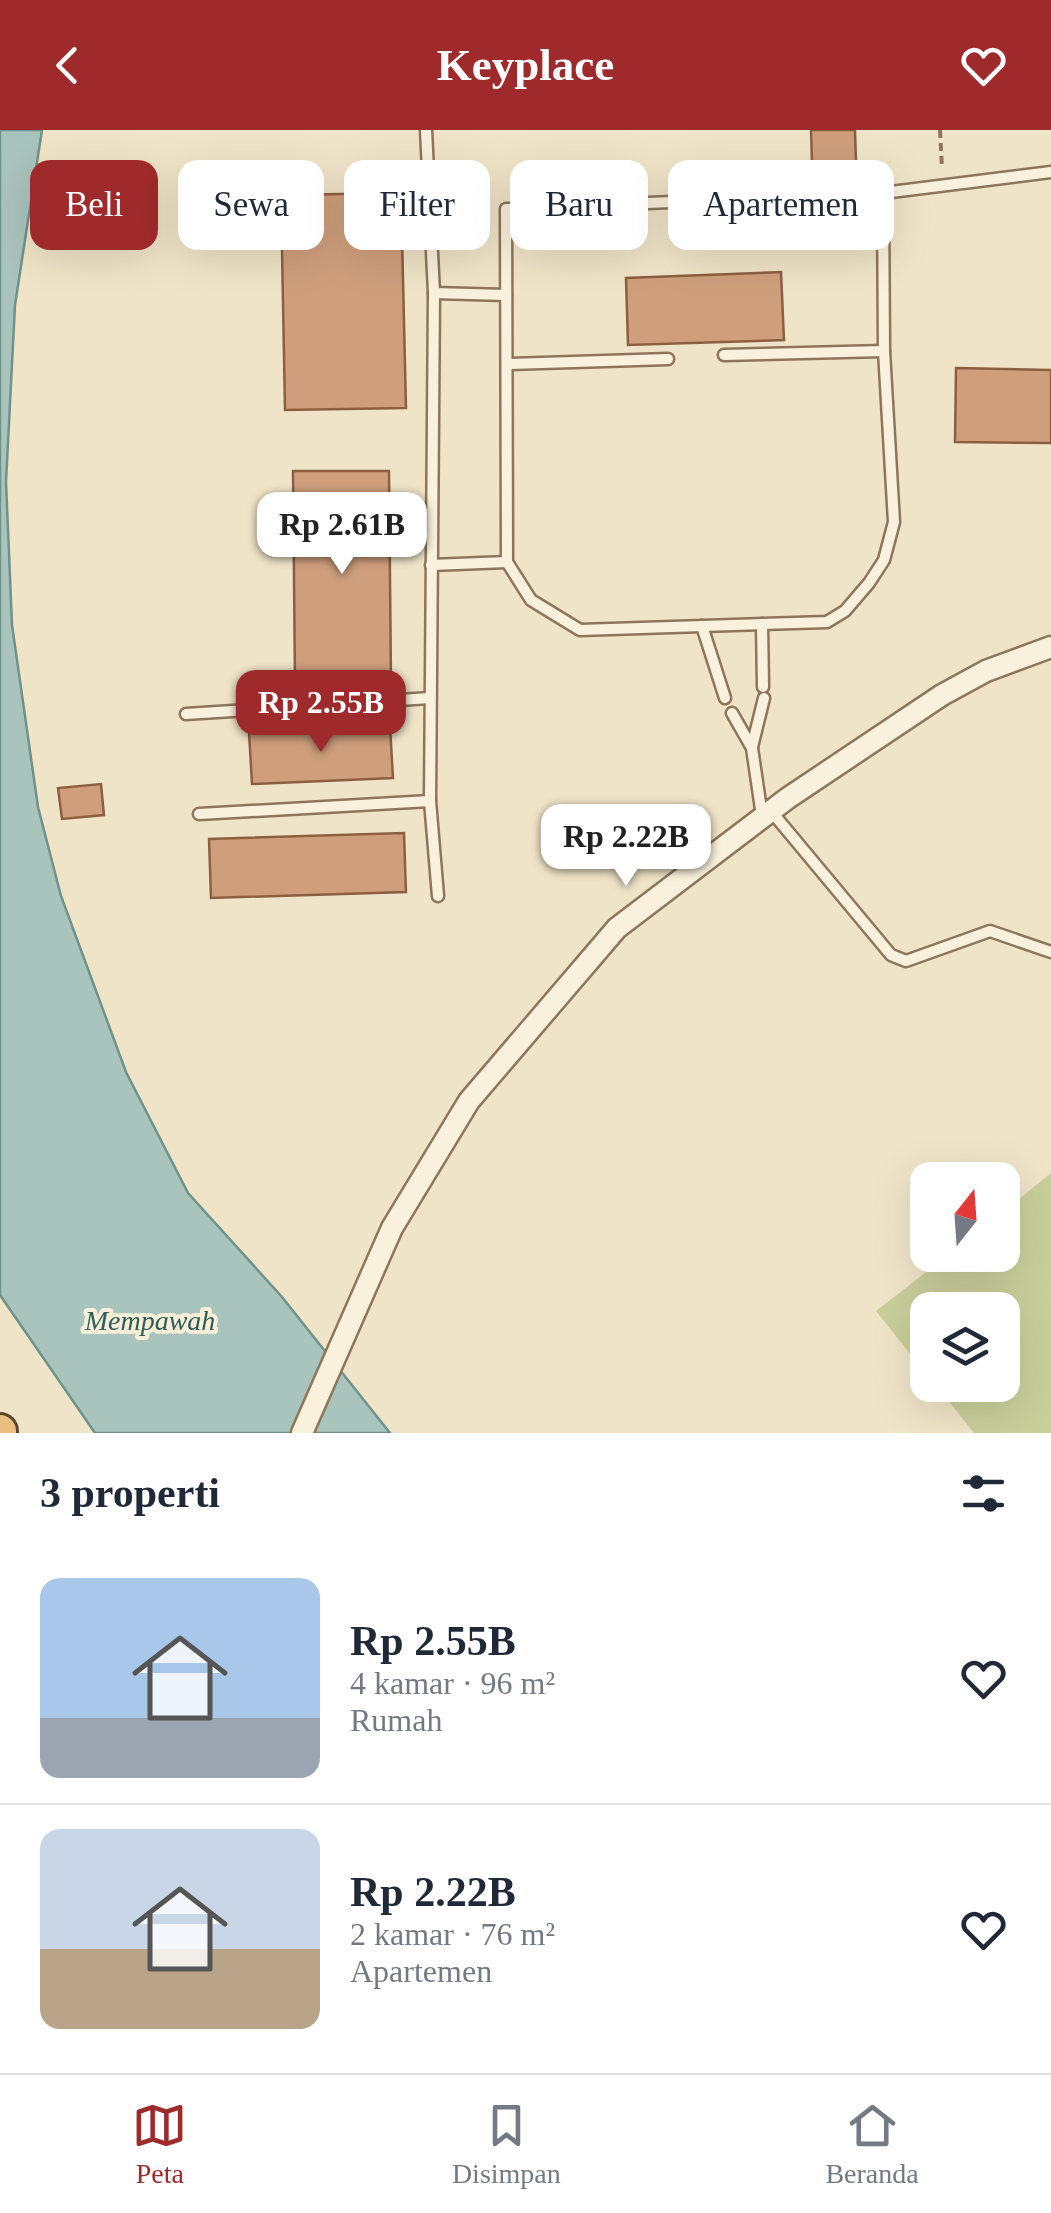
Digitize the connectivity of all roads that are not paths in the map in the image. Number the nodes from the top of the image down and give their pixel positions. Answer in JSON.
{"nodes":[{"id":1,"x":426,"y":130,"type":"edge"},
{"id":2,"x":1051,"y":172,"type":"edge"},
{"id":3,"x":894,"y":192,"type":"edge"},
{"id":4,"x":668,"y":202,"type":"edge"},
{"id":5,"x":883,"y":250,"type":"edge"},
{"id":6,"x":434,"y":293,"type":"junction"},
{"id":7,"x":506,"y":295,"type":"junction"},
{"id":8,"x":884,"y":351,"type":"junction"},
{"id":9,"x":724,"y":355,"type":"dead end"},
{"id":10,"x":668,"y":359,"type":"dead end"},
{"id":11,"x":510,"y":364,"type":"junction"},
{"id":12,"x":507,"y":562,"type":"junction"},
{"id":13,"x":432,"y":564,"type":"junction"},
{"id":14,"x":762,"y":624,"type":"junction"},
{"id":15,"x":702,"y":626,"type":"junction"},
{"id":16,"x":1051,"y":647,"type":"edge"},
{"id":17,"x":430,"y":698,"type":"junction"},
{"id":18,"x":726,"y":698,"type":"dead end"},
{"id":19,"x":732,"y":712,"type":"dead end"},
{"id":20,"x":186,"y":714,"type":"dead end"},
{"id":21,"x":752,"y":748,"type":"junction"},
{"id":22,"x":430,"y":800,"type":"junction"},
{"id":23,"x":199,"y":814,"type":"dead end"},
{"id":24,"x":766,"y":814,"type":"junction"},
{"id":25,"x":438,"y":896,"type":"dead end"},
{"id":26,"x":1051,"y":952,"type":"edge"},
{"id":27,"x":302,"y":1433,"type":"edge"}],
"edges":[{"from":1,"to":6,"type":"lane"},
{"from":2,"to":3,"type":"lane"},
{"from":4,"to":7,"type":"lane"},
{"from":5,"to":8,"type":"lane"},
{"from":6,"to":7,"type":"lane"},
{"from":6,"to":13,"type":"lane"},
{"from":7,"to":11,"type":"lane"},
{"from":8,"to":9,"type":"lane"},
{"from":8,"to":14,"type":"lane"},
{"from":10,"to":11,"type":"lane"},
{"from":11,"to":12,"type":"lane"},
{"from":12,"to":13,"type":"lane"},
{"from":12,"to":15,"type":"lane"},
{"from":13,"to":17,"type":"lane"},
{"from":14,"to":15,"type":"lane"},
{"from":14,"to":21,"type":"lane"},
{"from":15,"to":18,"type":"lane"},
{"from":16,"to":24,"type":"street"},
{"from":17,"to":20,"type":"lane"},
{"from":17,"to":22,"type":"lane"},
{"from":19,"to":21,"type":"lane"},
{"from":21,"to":24,"type":"lane"},
{"from":22,"to":23,"type":"lane"},
{"from":22,"to":25,"type":"lane"},
{"from":24,"to":26,"type":"lane"},
{"from":24,"to":27,"type":"street"}]}
